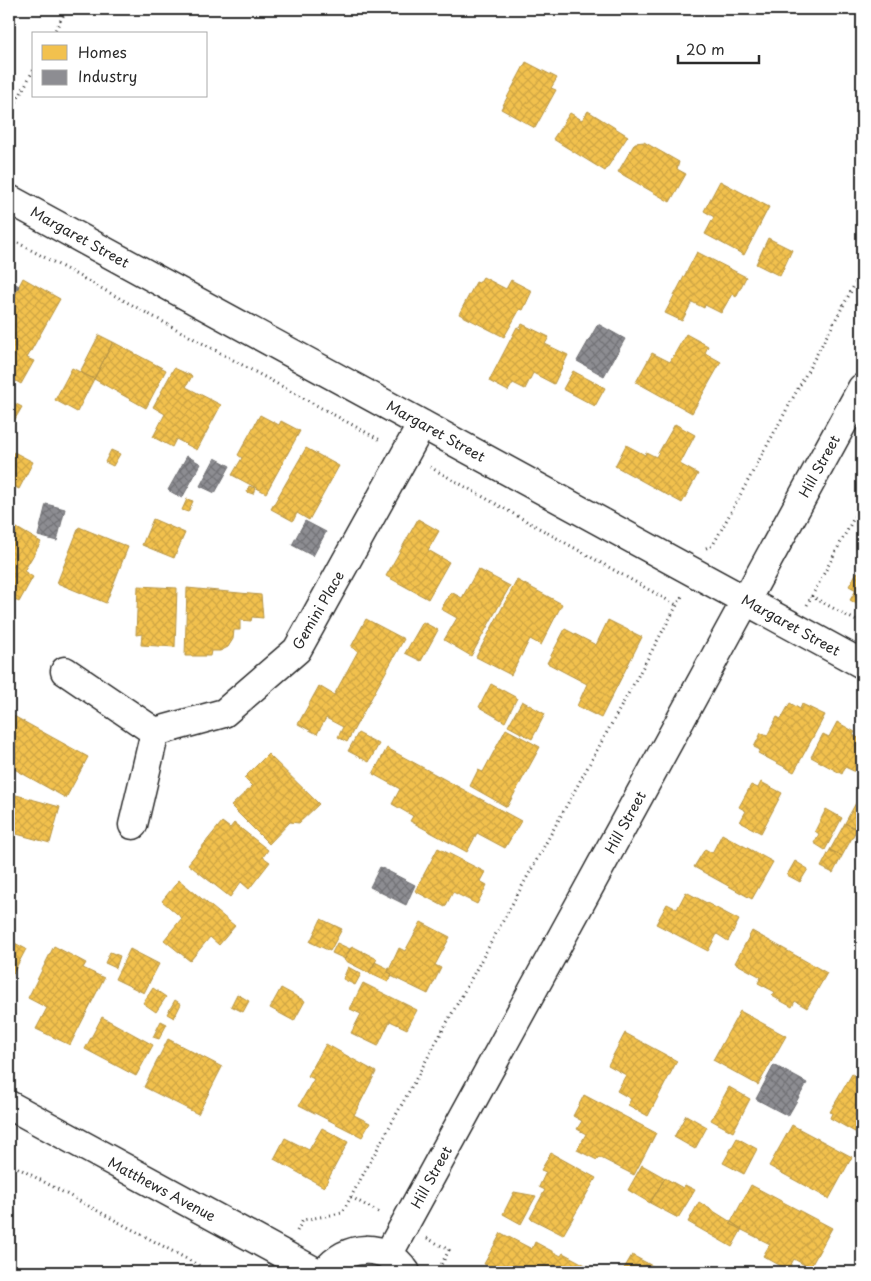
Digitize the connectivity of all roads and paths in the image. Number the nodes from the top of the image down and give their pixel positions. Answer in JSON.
{"nodes":[{"id":1,"x":67,"y":9,"type":"edge"},
{"id":2,"x":54,"y":32,"type":"edge"},
{"id":3,"x":32,"y":73,"type":"edge"},
{"id":4,"x":9,"y":115,"type":"edge"},
{"id":5,"x":9,"y":199,"type":"edge"},
{"id":6,"x":9,"y":238,"type":"edge"},
{"id":7,"x":862,"y":272,"type":"edge"},
{"id":8,"x":862,"y":388,"type":"edge"},
{"id":9,"x":422,"y":424,"type":"junction"},
{"id":10,"x":406,"y":454,"type":"junction"},
{"id":11,"x":862,"y":503,"type":"edge"},
{"id":12,"x":694,"y":572,"type":"junction"},
{"id":13,"x":812,"y":596,"type":"junction"},
{"id":14,"x":746,"y":601,"type":"junction"},
{"id":15,"x":678,"y":606,"type":"junction"},
{"id":16,"x":862,"y":624,"type":"edge"},
{"id":17,"x":795,"y":628,"type":"junction"},
{"id":18,"x":862,"y":664,"type":"edge"},
{"id":19,"x":65,"y":671,"type":"dead end"},
{"id":20,"x":155,"y":732,"type":"junction"},
{"id":21,"x":133,"y":825,"type":"dead end"},
{"id":22,"x":9,"y":1105,"type":"edge"},
{"id":23,"x":9,"y":1163,"type":"edge"},
{"id":24,"x":284,"y":1255,"type":"junction"},
{"id":25,"x":397,"y":1264,"type":"edge"},
{"id":26,"x":211,"y":1272,"type":"edge"},
{"id":27,"x":316,"y":1272,"type":"edge"},
{"id":28,"x":325,"y":1272,"type":"edge"}],
"edges":[{"from":1,"to":2,"type":"path"},
{"from":3,"to":4,"type":"path"},
{"from":5,"to":9,"type":"street","name":"Margaret Street"},
{"from":6,"to":10,"type":"path"},
{"from":7,"to":12,"type":"path"},
{"from":8,"to":14,"type":"street","name":"Hill Street"},
{"from":9,"to":10,"type":"street","name":"Gemini Place"},
{"from":9,"to":12,"type":"street","name":"Margaret Street"},
{"from":10,"to":15,"type":"path"},
{"from":10,"to":20,"type":"street","name":"Gemini Place"},
{"from":11,"to":13,"type":"path"},
{"from":12,"to":14,"type":"street","name":"Margaret Street"},
{"from":12,"to":15,"type":"path"},
{"from":13,"to":16,"type":"path"},
{"from":13,"to":17,"type":"path"},
{"from":14,"to":17,"type":"street","name":"Margaret Street"},
{"from":14,"to":25,"type":"street","name":"Hill Street"},
{"from":15,"to":24,"type":"path"},
{"from":17,"to":18,"type":"street","name":"Margaret Street"},
{"from":19,"to":20,"type":"street"},
{"from":20,"to":21,"type":"street"},
{"from":22,"to":24,"type":"street","name":"Matthews Avenue"},
{"from":23,"to":26,"type":"path"},
{"from":24,"to":27,"type":"street","name":"Matthews Avenue"},
{"from":25,"to":28,"type":"street"}]}
